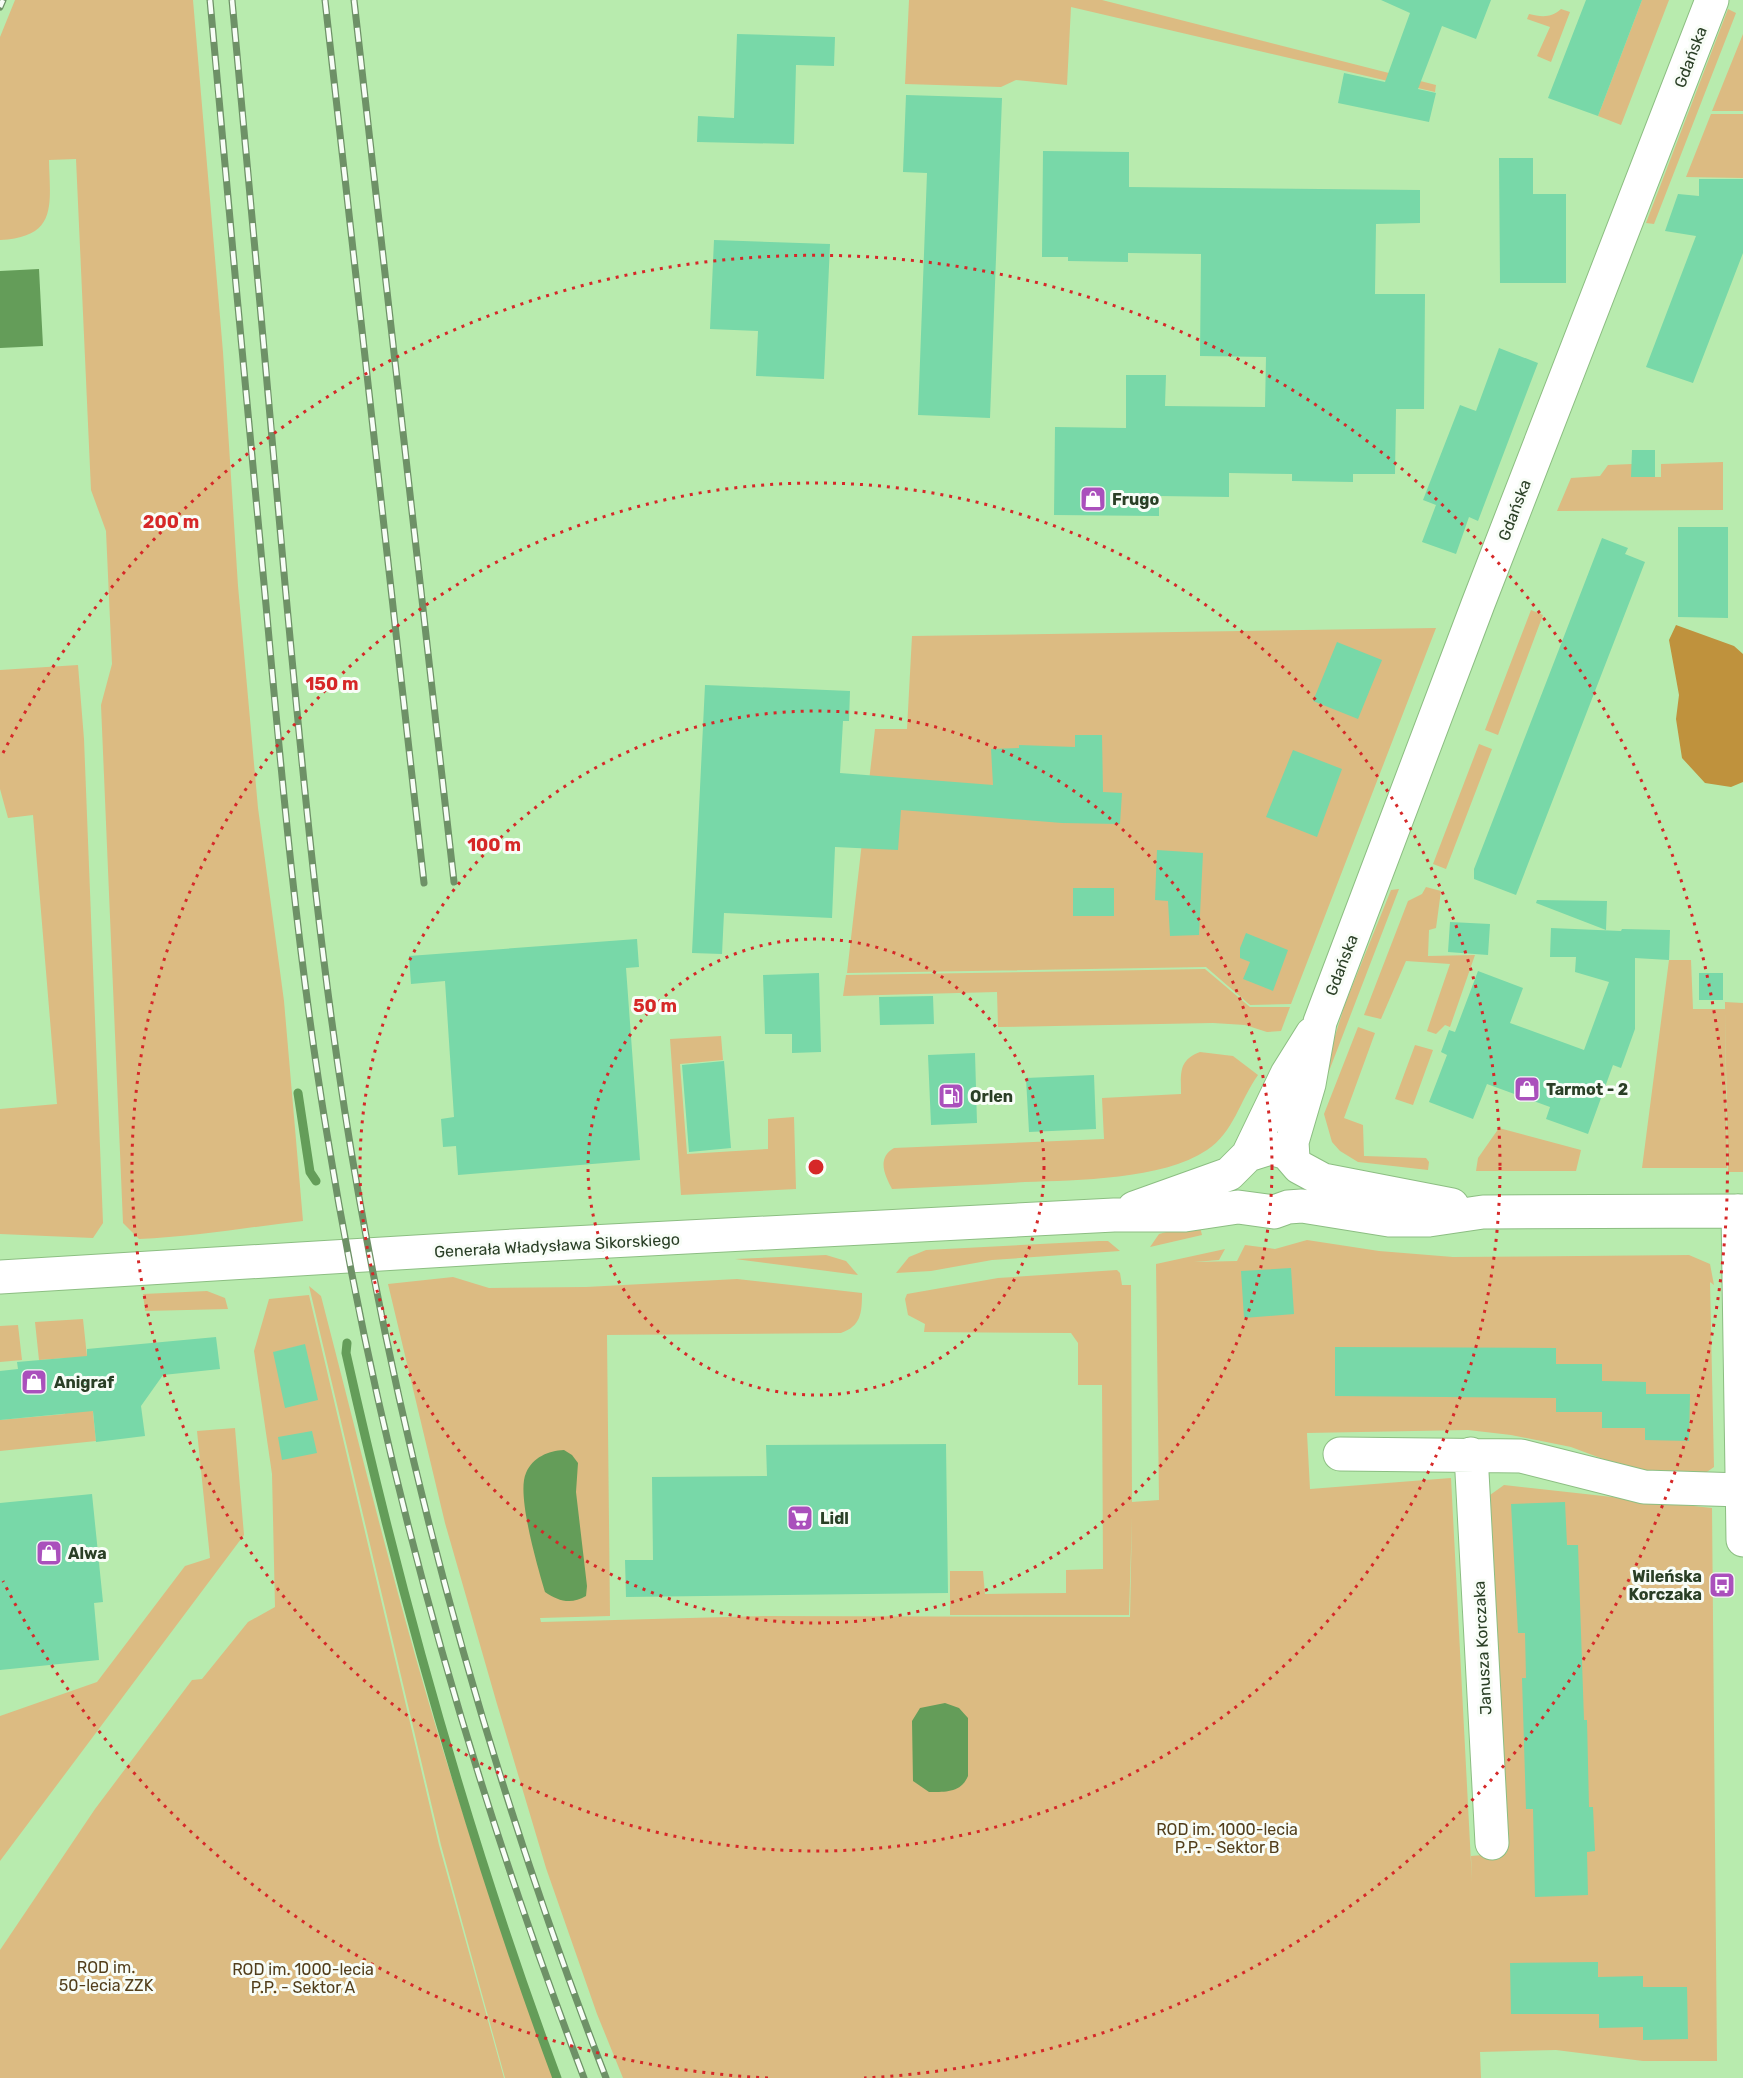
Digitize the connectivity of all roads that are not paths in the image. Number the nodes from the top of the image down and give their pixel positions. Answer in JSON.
{"nodes":[{"id":1,"x":1712,"y":0,"type":"edge"},
{"id":2,"x":1320,"y":1022,"type":"junction"},
{"id":3,"x":1244,"y":1161,"type":"junction"},
{"id":4,"x":1296,"y":1162,"type":"junction"},
{"id":5,"x":1288,"y":1207,"type":"junction"},
{"id":6,"x":1252,"y":1208,"type":"junction"},
{"id":7,"x":1740,"y":1211,"type":"edge"},
{"id":8,"x":1483,"y":1212,"type":"junction"},
{"id":9,"x":1114,"y":1215,"type":"junction"},
{"id":10,"x":0,"y":1277,"type":"edge"},
{"id":11,"x":1340,"y":1454,"type":"dead end"},
{"id":12,"x":1472,"y":1454,"type":"junction"},
{"id":13,"x":1742,"y":1490,"type":"edge"},
{"id":14,"x":1743,"y":1540,"type":"edge"},
{"id":15,"x":1492,"y":1843,"type":"dead end"}],
"edges":[{"from":1,"to":2,"type":"street","name":"Gdańska"},
{"from":2,"to":3,"type":"street","name":"Gdańska"},
{"from":2,"to":4,"type":"street","name":"Gdańska"},
{"from":3,"to":4,"type":"street","name":"Generała Władysława Sikorskiego"},
{"from":3,"to":6,"type":"street"},
{"from":3,"to":9,"type":"street","name":"Generała Władysława Sikorskiego"},
{"from":4,"to":5,"type":"street"},
{"from":4,"to":8,"type":"street","name":"Generała Władysława Sikorskiego"},
{"from":5,"to":6,"type":"street","name":"Generała Władysława Sikorskiego"},
{"from":5,"to":8,"type":"street","name":"Generała Władysława Sikorskiego"},
{"from":6,"to":9,"type":"street","name":"Generała Władysława Sikorskiego"},
{"from":7,"to":8,"type":"street","name":"Generała Władysława Sikorskiego"},
{"from":7,"to":13,"type":"street"},
{"from":9,"to":10,"type":"street","name":"Generała Władysława Sikorskiego"},
{"from":11,"to":12,"type":"street"},
{"from":12,"to":13,"type":"street"},
{"from":12,"to":15,"type":"street","name":"Janusza Korczaka"},
{"from":13,"to":14,"type":"street"}]}
